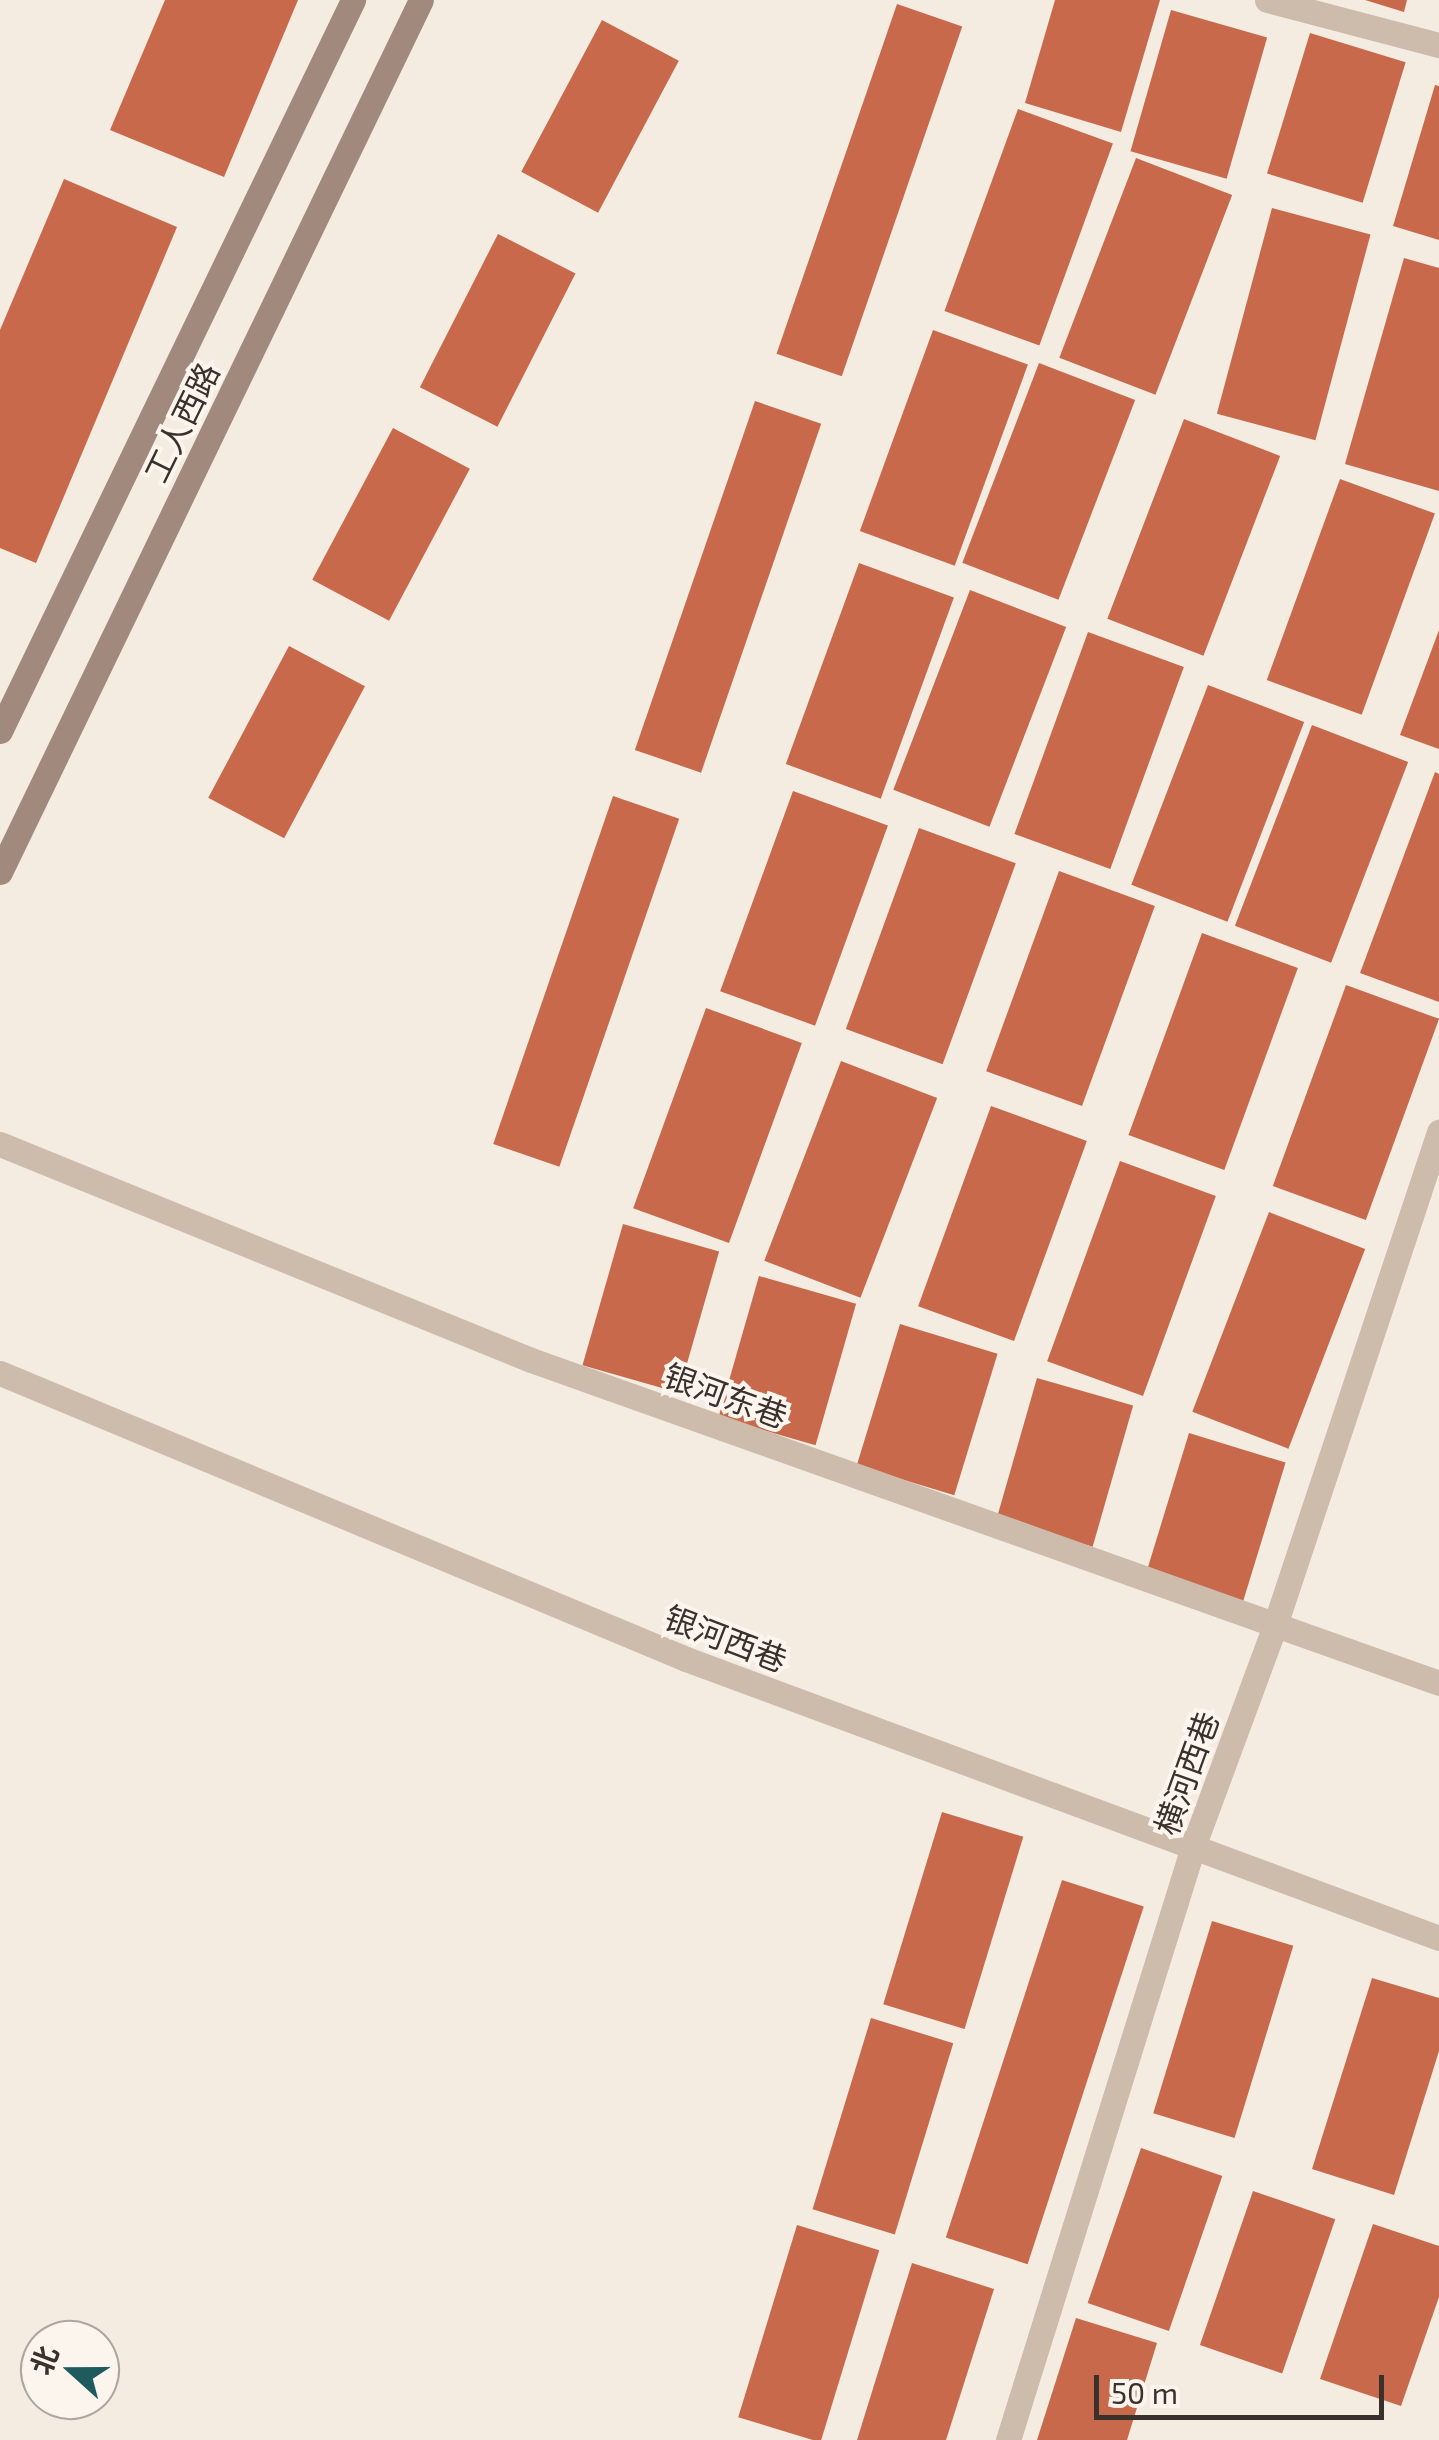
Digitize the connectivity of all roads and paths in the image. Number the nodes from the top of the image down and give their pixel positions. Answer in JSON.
{"nodes":[{"id":1,"x":352,"y":0,"type":"edge"},
{"id":2,"x":421,"y":0,"type":"edge"},
{"id":3,"x":1267,"y":0,"type":"edge"},
{"id":4,"x":1439,"y":45,"type":"edge"},
{"id":5,"x":0,"y":732,"type":"edge"},
{"id":6,"x":0,"y":872,"type":"edge"},
{"id":7,"x":1439,"y":1132,"type":"edge"},
{"id":8,"x":0,"y":1144,"type":"edge"},
{"id":9,"x":0,"y":1373,"type":"edge"},
{"id":10,"x":1275,"y":1625,"type":"junction"},
{"id":11,"x":1439,"y":1683,"type":"edge"},
{"id":12,"x":1193,"y":1847,"type":"junction"},
{"id":13,"x":1439,"y":1938,"type":"edge"},
{"id":14,"x":1008,"y":2440,"type":"edge"}],
"edges":[{"from":1,"to":5,"type":"main road","name":"工人西路"},
{"from":2,"to":6,"type":"main road","name":"工人西路"},
{"from":3,"to":4,"type":"street"},
{"from":7,"to":10,"type":"street","name":"横河西巷"},
{"from":8,"to":10,"type":"street","name":"银河东巷"},
{"from":9,"to":12,"type":"street","name":"银河西巷"},
{"from":10,"to":11,"type":"street","name":"银河东巷"},
{"from":10,"to":12,"type":"street","name":"横河西巷"},
{"from":12,"to":13,"type":"street","name":"银河西巷"},
{"from":12,"to":14,"type":"street","name":"横河西巷"}]}
